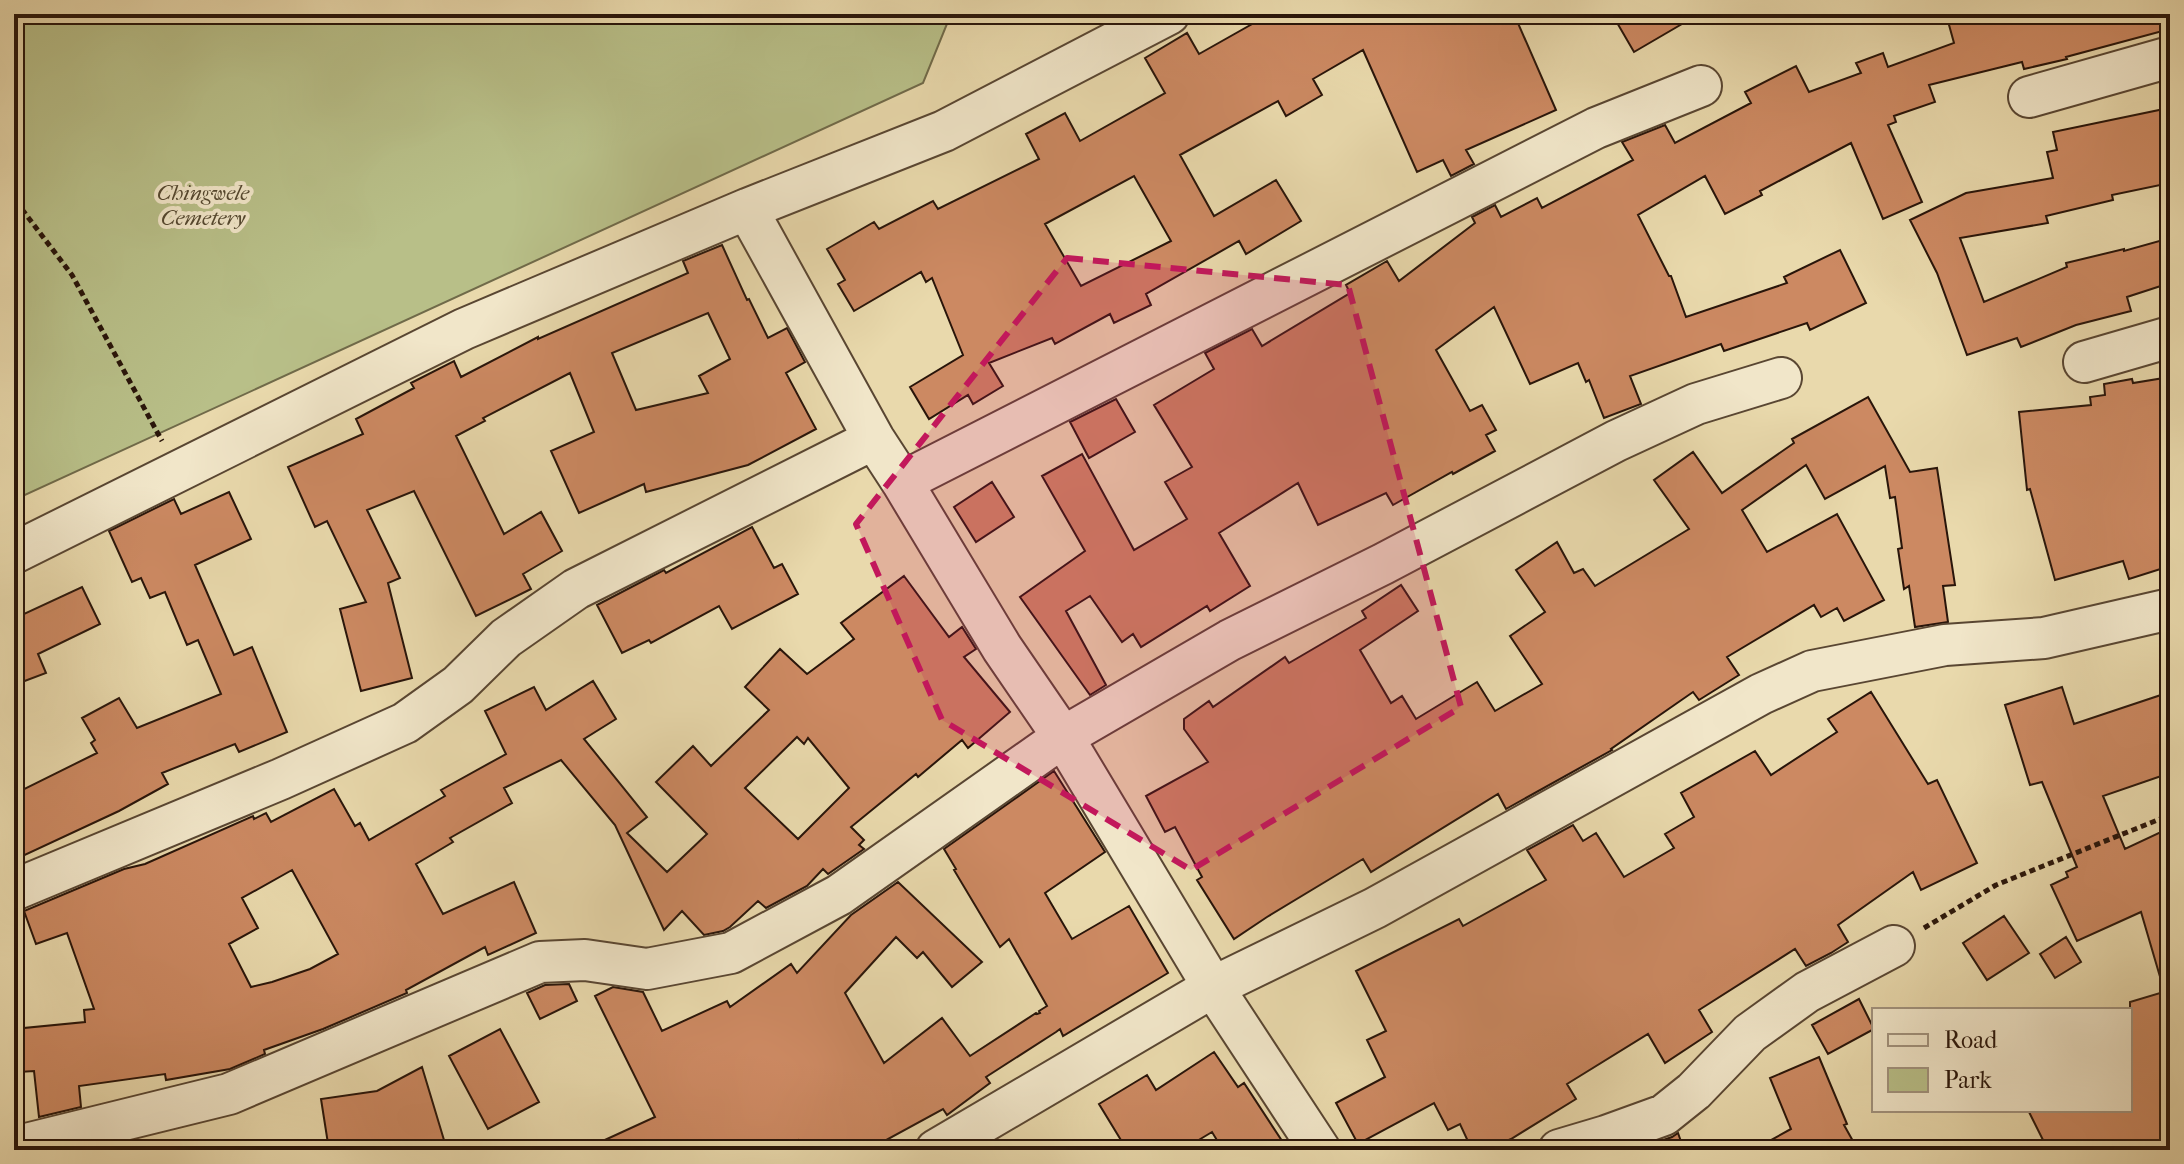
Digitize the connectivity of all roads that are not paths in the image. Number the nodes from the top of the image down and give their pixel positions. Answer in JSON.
{"nodes":[{"id":1,"x":1169,"y":14,"type":"edge"},
{"id":2,"x":2170,"y":57,"type":"edge"},
{"id":3,"x":1701,"y":86,"type":"dead end"},
{"id":4,"x":2029,"y":97,"type":"dead end"},
{"id":5,"x":747,"y":209,"type":"junction"},
{"id":6,"x":2170,"y":337,"type":"edge"},
{"id":7,"x":2084,"y":362,"type":"dead end"},
{"id":8,"x":1781,"y":378,"type":"dead end"},
{"id":9,"x":874,"y":439,"type":"junction"},
{"id":10,"x":902,"y":482,"type":"junction"},
{"id":11,"x":14,"y":553,"type":"edge"},
{"id":12,"x":2170,"y":609,"type":"edge"},
{"id":13,"x":1063,"y":737,"type":"junction"},
{"id":14,"x":14,"y":890,"type":"edge"},
{"id":15,"x":1894,"y":946,"type":"road end"},
{"id":16,"x":1213,"y":987,"type":"junction"},
{"id":17,"x":14,"y":1147,"type":"edge"},
{"id":18,"x":936,"y":1150,"type":"edge"},
{"id":19,"x":1320,"y":1150,"type":"edge"},
{"id":20,"x":1559,"y":1150,"type":"edge"}],
"edges":[{"from":1,"to":5,"type":"street"},
{"from":2,"to":4,"type":"street"},
{"from":3,"to":10,"type":"street"},
{"from":5,"to":9,"type":"street"},
{"from":5,"to":11,"type":"street"},
{"from":6,"to":7,"type":"street"},
{"from":8,"to":13,"type":"street"},
{"from":9,"to":10,"type":"street"},
{"from":9,"to":14,"type":"street"},
{"from":10,"to":13,"type":"street"},
{"from":12,"to":16,"type":"street"},
{"from":13,"to":16,"type":"street"},
{"from":13,"to":17,"type":"street"},
{"from":15,"to":20,"type":"street"},
{"from":16,"to":18,"type":"street"},
{"from":16,"to":19,"type":"street"}]}
